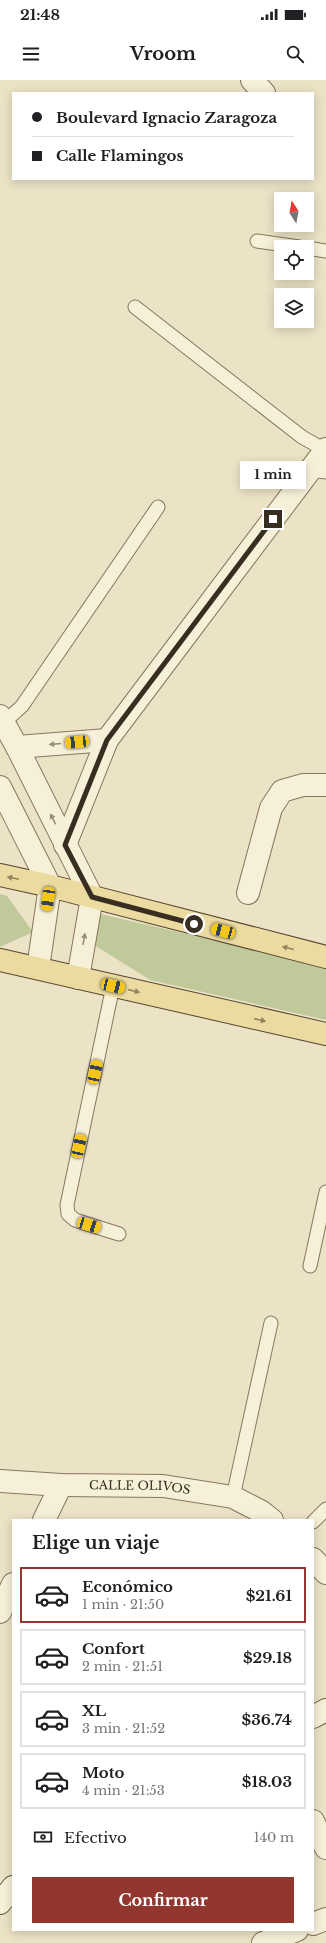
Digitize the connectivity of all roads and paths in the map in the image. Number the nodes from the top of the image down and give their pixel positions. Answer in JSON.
{"nodes":[{"id":1,"x":252,"y":80,"type":"edge"},
{"id":2,"x":263,"y":92,"type":"edge"},
{"id":3,"x":257,"y":241,"type":"dead end"},
{"id":4,"x":274,"y":243,"type":"edge"},
{"id":5,"x":314,"y":249,"type":"edge"},
{"id":6,"x":326,"y":251,"type":"edge"},
{"id":7,"x":135,"y":307,"type":"dead end"},
{"id":8,"x":326,"y":450,"type":"edge"},
{"id":9,"x":318,"y":471,"type":"edge"},
{"id":10,"x":158,"y":507,"type":"dead end"},
{"id":11,"x":1,"y":722,"type":"edge"},
{"id":12,"x":107,"y":740,"type":"junction"},
{"id":13,"x":17,"y":747,"type":"junction"},
{"id":14,"x":326,"y":785,"type":"edge"},
{"id":15,"x":0,"y":788,"type":"edge"},
{"id":16,"x":65,"y":845,"type":"junction"},
{"id":17,"x":0,"y":875,"type":"edge"},
{"id":18,"x":50,"y":886,"type":"junction"},
{"id":19,"x":248,"y":893,"type":"dead end"},
{"id":20,"x":92,"y":897,"type":"junction"},
{"id":21,"x":326,"y":958,"type":"edge"},
{"id":22,"x":0,"y":960,"type":"edge"},
{"id":23,"x":38,"y":968,"type":"junction"},
{"id":24,"x":78,"y":978,"type":"junction"},
{"id":25,"x":113,"y":986,"type":"junction"},
{"id":26,"x":326,"y":1034,"type":"edge"},
{"id":27,"x":326,"y":1192,"type":"edge"},
{"id":28,"x":119,"y":1234,"type":"dead end"},
{"id":29,"x":310,"y":1266,"type":"dead end"},
{"id":30,"x":271,"y":1323,"type":"dead end"},
{"id":31,"x":0,"y":1481,"type":"edge"},
{"id":32,"x":61,"y":1485,"type":"junction"},
{"id":33,"x":233,"y":1498,"type":"junction"},
{"id":34,"x":326,"y":1509,"type":"edge"},
{"id":35,"x":44,"y":1519,"type":"edge"},
{"id":36,"x":271,"y":1519,"type":"edge"},
{"id":37,"x":314,"y":1521,"type":"edge"},
{"id":38,"x":314,"y":1560,"type":"edge"},
{"id":39,"x":326,"y":1573,"type":"edge"},
{"id":40,"x":12,"y":1586,"type":"edge"},
{"id":41,"x":0,"y":1612,"type":"edge"},
{"id":42,"x":326,"y":1710,"type":"edge"},
{"id":43,"x":314,"y":1716,"type":"edge"},
{"id":44,"x":314,"y":1823,"type":"edge"},
{"id":45,"x":326,"y":1848,"type":"edge"},
{"id":46,"x":12,"y":1888,"type":"edge"},
{"id":47,"x":0,"y":1904,"type":"edge"},
{"id":48,"x":326,"y":1919,"type":"edge"},
{"id":49,"x":314,"y":1924,"type":"edge"},
{"id":50,"x":294,"y":1931,"type":"edge"},
{"id":51,"x":264,"y":1943,"type":"edge"}],
"edges":[{"from":1,"to":2,"type":"street"},
{"from":3,"to":4,"type":"lane"},
{"from":5,"to":6,"type":"lane"},
{"from":7,"to":8,"type":"lane"},
{"from":8,"to":9,"type":"street"},
{"from":9,"to":12,"type":"street"},
{"from":10,"to":11,"type":"lane"},
{"from":11,"to":13,"type":"street"},
{"from":12,"to":13,"type":"street","one_way":true},
{"from":12,"to":16,"type":"street"},
{"from":16,"to":13,"type":"street","one_way":true},
{"from":14,"to":19,"type":"street"},
{"from":15,"to":18,"type":"street"},
{"from":16,"to":20,"type":"street"},
{"from":18,"to":17,"type":"main road","one_way":true},
{"from":18,"to":20,"type":"main road"},
{"from":18,"to":23,"type":"street"},
{"from":21,"to":20,"type":"main road","one_way":true},
{"from":24,"to":20,"type":"street","one_way":true},
{"from":22,"to":23,"type":"main road"},
{"from":23,"to":24,"type":"main road"},
{"from":24,"to":25,"type":"main road"},
{"from":25,"to":26,"type":"main road","one_way":true},
{"from":25,"to":28,"type":"lane"},
{"from":27,"to":29,"type":"lane"},
{"from":30,"to":33,"type":"lane"},
{"from":31,"to":32,"type":"street","name":"CALLE OLIVOS"},
{"from":32,"to":33,"type":"street","name":"CALLE OLIVOS"},
{"from":32,"to":35,"type":"street"},
{"from":33,"to":36,"type":"street","name":"CALLE OLIVOS"},
{"from":34,"to":37,"type":"lane"},
{"from":38,"to":39,"type":"street"},
{"from":40,"to":41,"type":"street"},
{"from":42,"to":43,"type":"street"},
{"from":44,"to":45,"type":"street"},
{"from":46,"to":47,"type":"street"},
{"from":48,"to":49,"type":"street"},
{"from":50,"to":51,"type":"street"}]}
